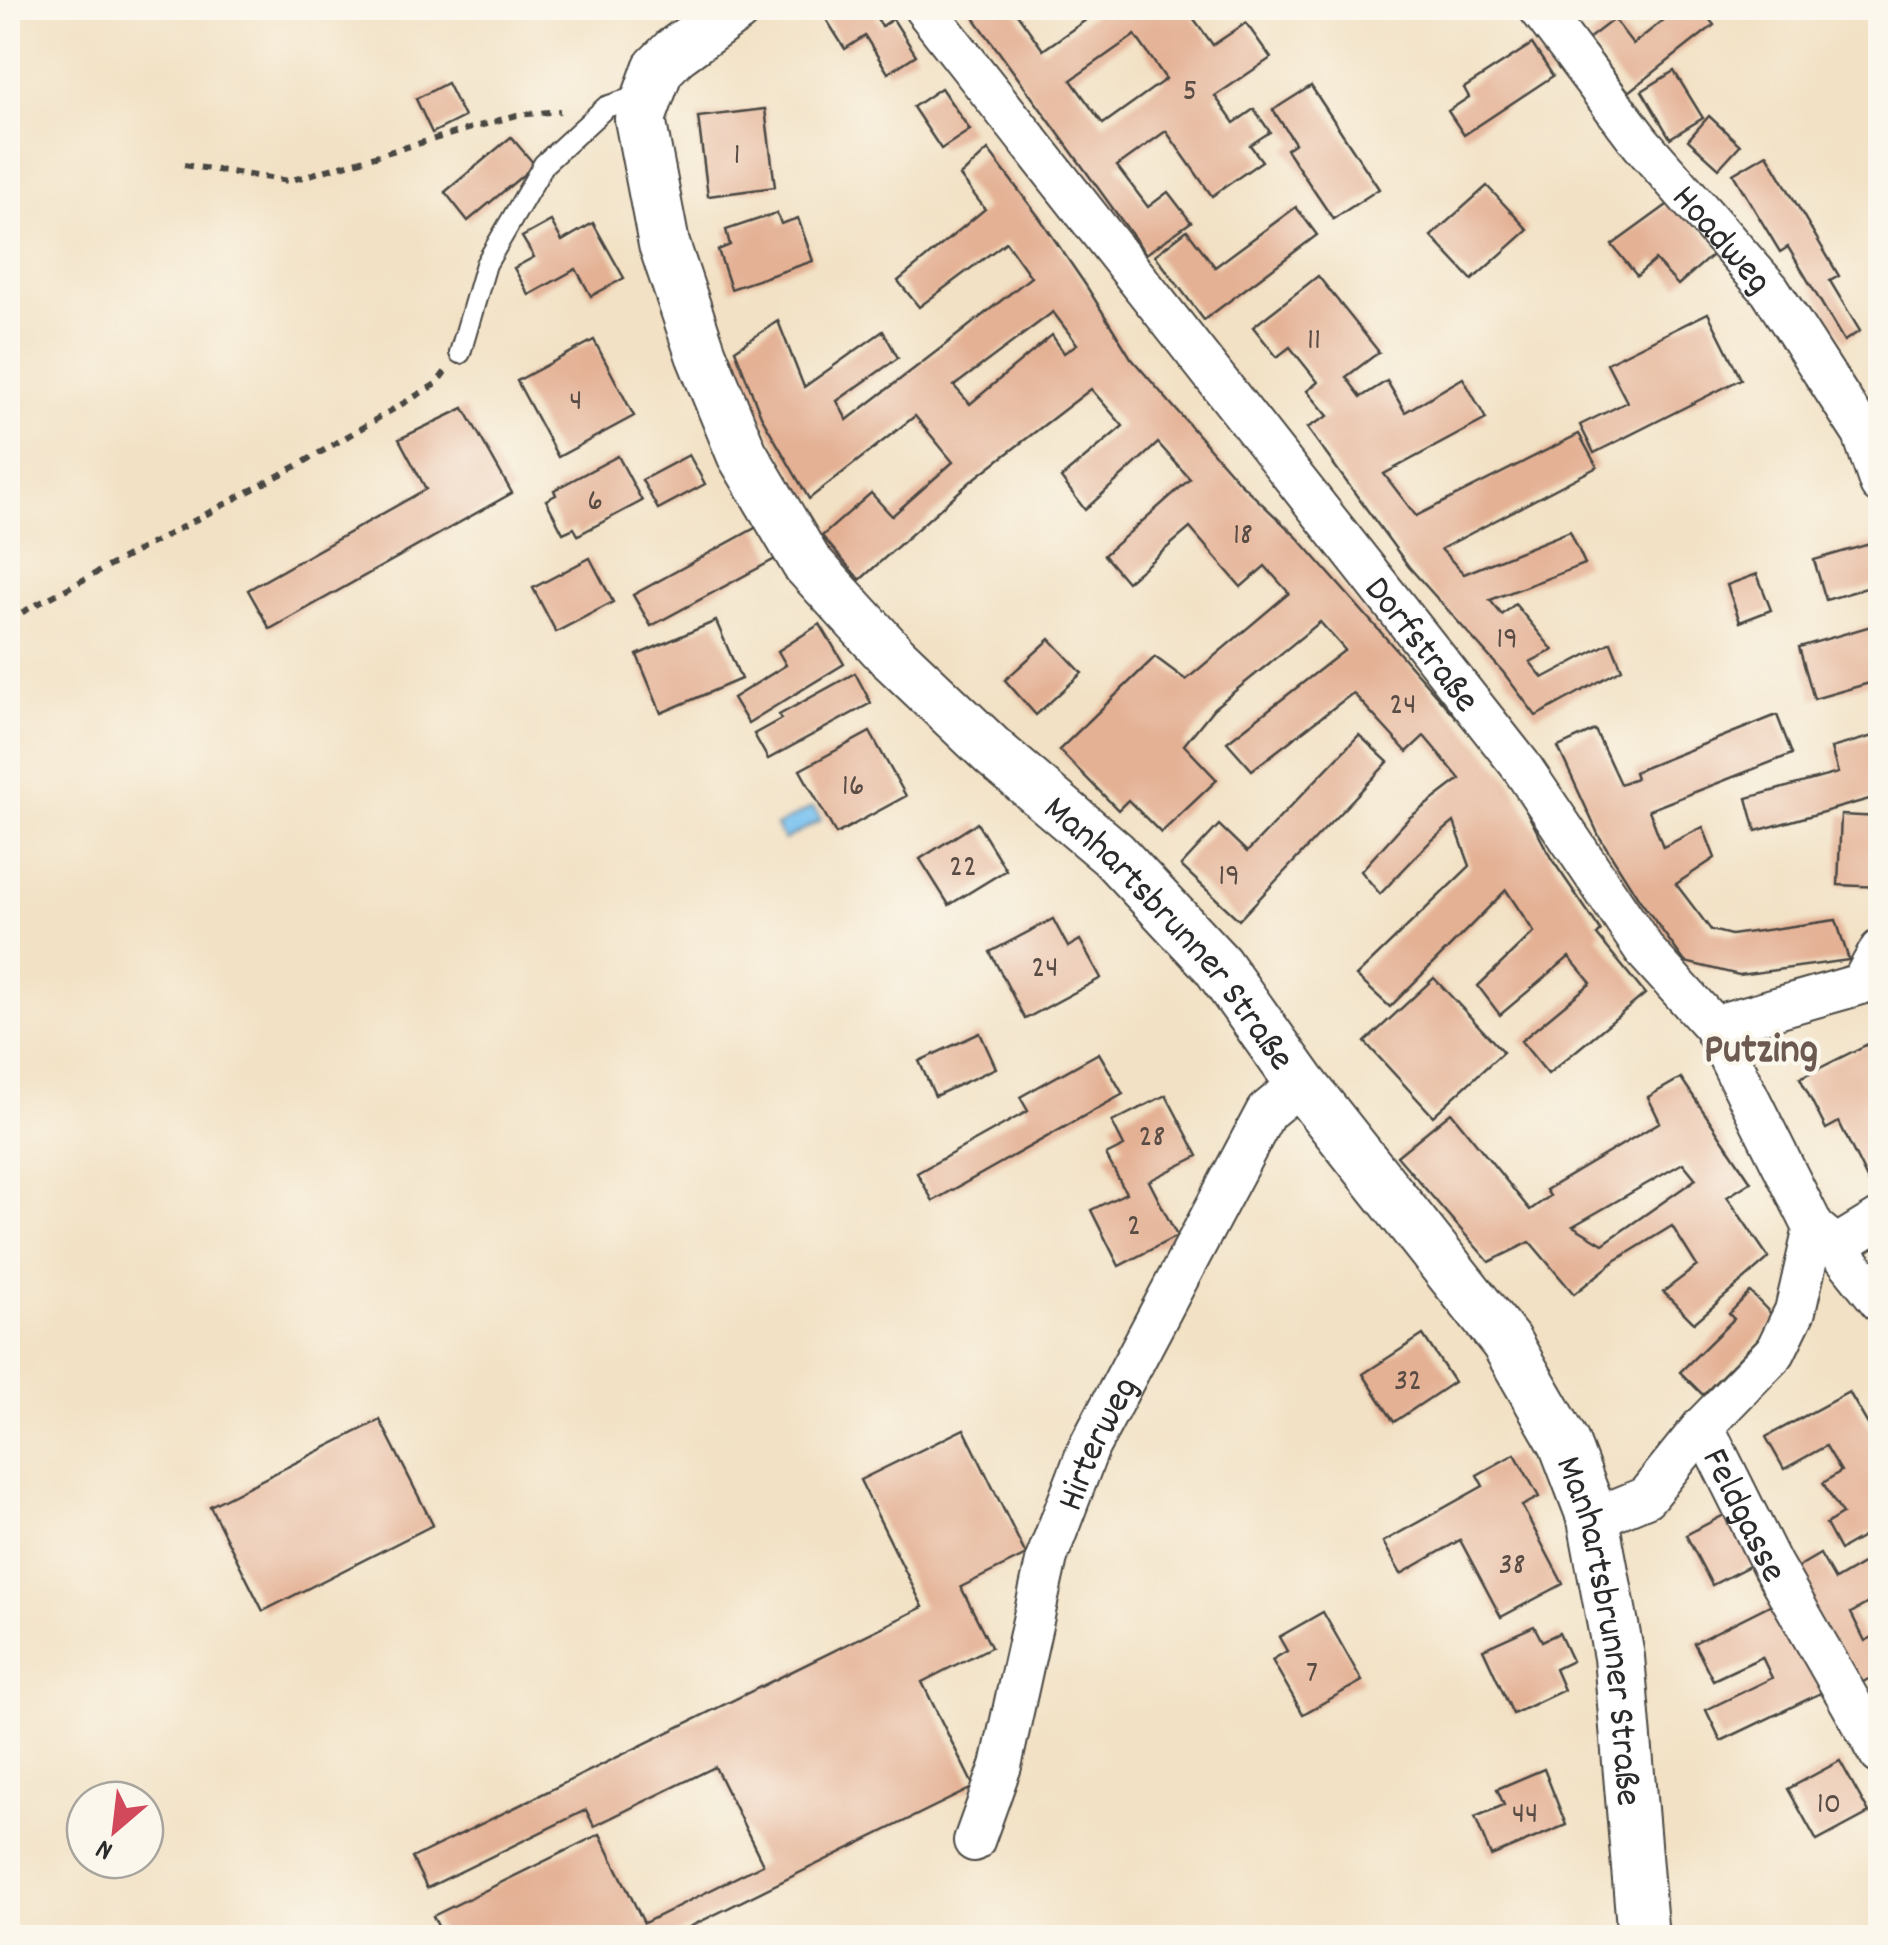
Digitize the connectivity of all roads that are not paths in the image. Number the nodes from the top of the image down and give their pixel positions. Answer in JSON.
{"nodes":[{"id":1,"x":736,"y":8,"type":"edge"},
{"id":2,"x":924,"y":8,"type":"edge"},
{"id":3,"x":1539,"y":8,"type":"edge"},
{"id":4,"x":627,"y":100,"type":"junction"},
{"id":5,"x":460,"y":353,"type":"road end"},
{"id":6,"x":1880,"y":484,"type":"edge"},
{"id":7,"x":1874,"y":970,"type":"edge"},
{"id":8,"x":1713,"y":1026,"type":"junction"},
{"id":9,"x":1302,"y":1083,"type":"junction"},
{"id":10,"x":1880,"y":1218,"type":"edge"},
{"id":11,"x":1825,"y":1237,"type":"junction"},
{"id":12,"x":1880,"y":1301,"type":"edge"},
{"id":13,"x":1703,"y":1426,"type":"junction"},
{"id":14,"x":1593,"y":1520,"type":"junction"},
{"id":15,"x":1880,"y":1754,"type":"edge"},
{"id":16,"x":974,"y":1842,"type":"dead end"},
{"id":17,"x":1643,"y":1938,"type":"edge"}],
"edges":[{"from":1,"to":4,"type":"street"},
{"from":2,"to":8,"type":"street","name":"Dorfstraße"},
{"from":3,"to":6,"type":"street","name":"Hoadweg"},
{"from":4,"to":5,"type":"lane"},
{"from":4,"to":9,"type":"street","name":"Manhartsbrunner Straße"},
{"from":7,"to":8,"type":"street"},
{"from":8,"to":11,"type":"street","name":"Dorfstraße"},
{"from":9,"to":14,"type":"street","name":"Manhartsbrunner Straße"},
{"from":9,"to":16,"type":"street","name":"Hirterweg"},
{"from":10,"to":11,"type":"street"},
{"from":11,"to":12,"type":"street","name":"Dorfstraße"},
{"from":11,"to":13,"type":"street","name":"Feldgasse"},
{"from":13,"to":14,"type":"street"},
{"from":13,"to":15,"type":"street","name":"Feldgasse"},
{"from":14,"to":17,"type":"street","name":"Manhartsbrunner Straße"}]}
